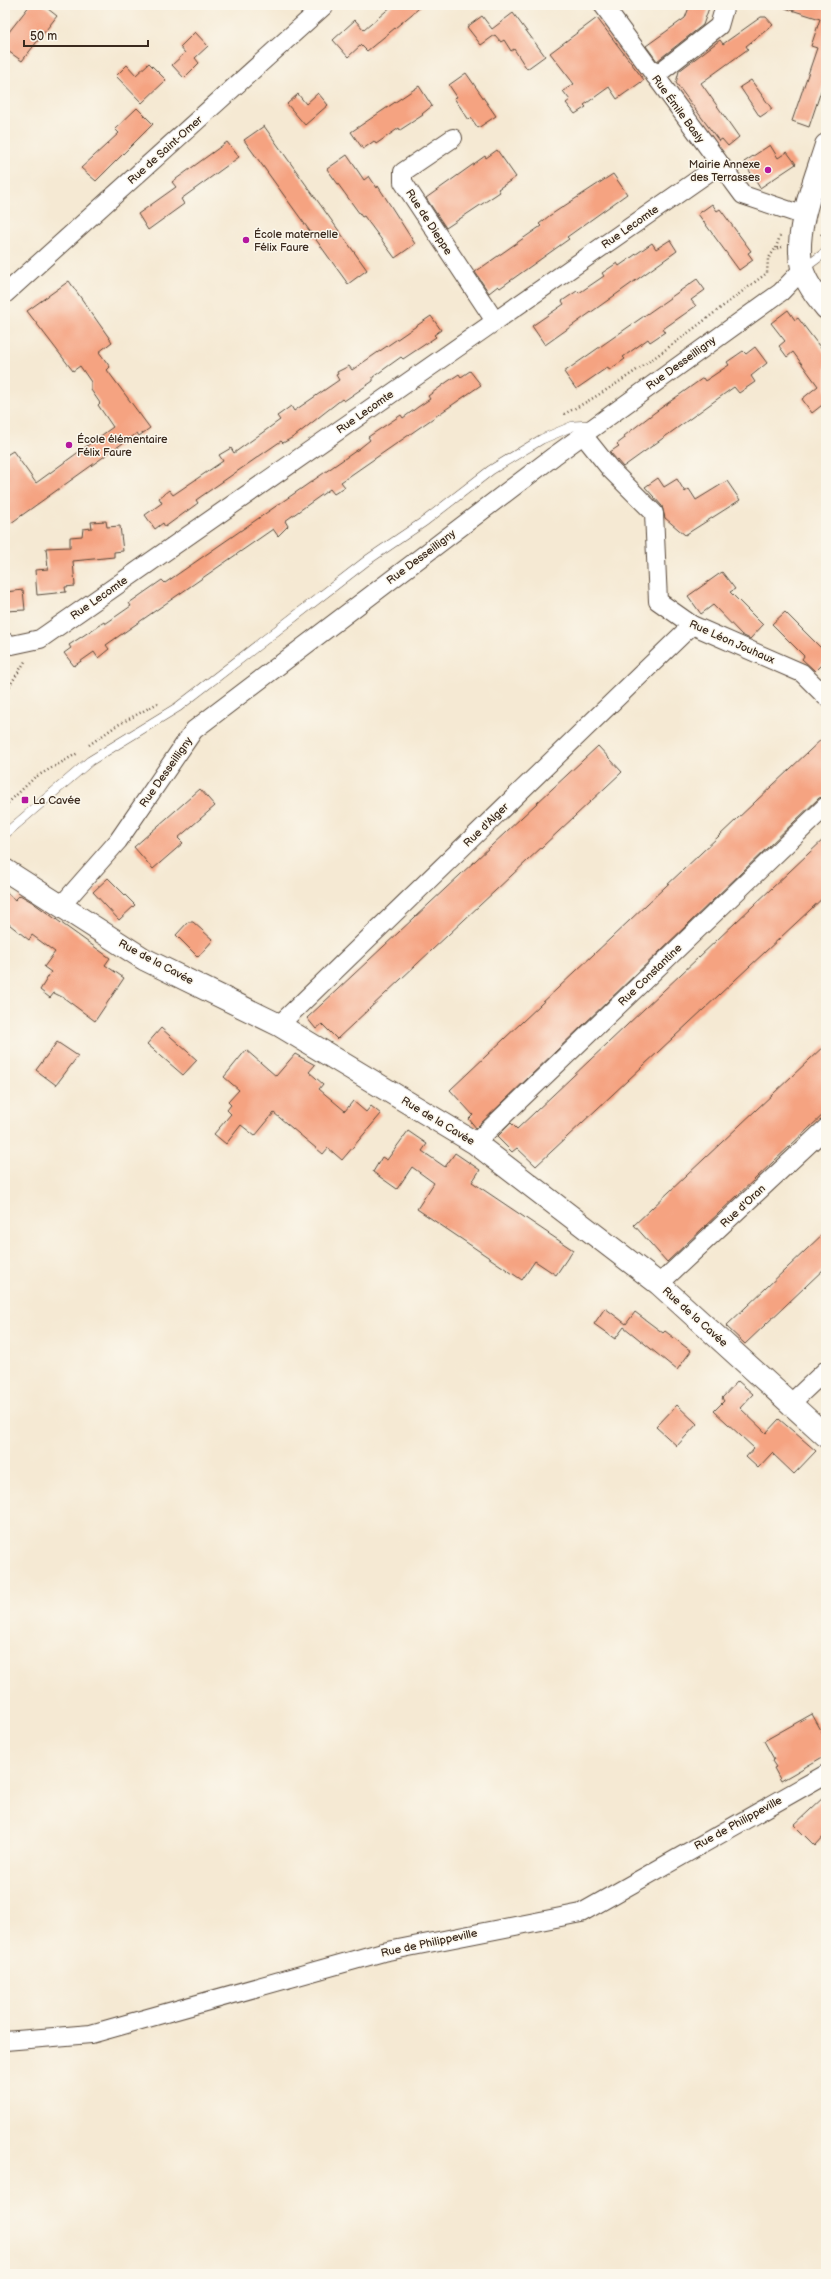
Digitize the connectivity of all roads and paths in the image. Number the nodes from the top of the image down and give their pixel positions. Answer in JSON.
{"nodes":[{"id":1,"x":325,"y":5,"type":"edge"},
{"id":2,"x":603,"y":5,"type":"edge"},
{"id":3,"x":725,"y":5,"type":"edge"},
{"id":4,"x":655,"y":76,"type":"junction"},
{"id":5,"x":453,"y":138,"type":"dead end"},
{"id":6,"x":826,"y":145,"type":"edge"},
{"id":7,"x":719,"y":165,"type":"junction"},
{"id":8,"x":805,"y":216,"type":"junction"},
{"id":9,"x":826,"y":252,"type":"edge"},
{"id":10,"x":803,"y":269,"type":"junction"},
{"id":11,"x":5,"y":294,"type":"edge"},
{"id":12,"x":826,"y":308,"type":"edge"},
{"id":13,"x":495,"y":321,"type":"junction"},
{"id":14,"x":590,"y":430,"type":"junction"},
{"id":15,"x":692,"y":626,"type":"junction"},
{"id":16,"x":40,"y":639,"type":"junction"},
{"id":17,"x":5,"y":642,"type":"edge"},
{"id":18,"x":5,"y":693,"type":"edge"},
{"id":19,"x":826,"y":697,"type":"edge"},
{"id":20,"x":826,"y":806,"type":"edge"},
{"id":21,"x":5,"y":834,"type":"edge"},
{"id":22,"x":5,"y":870,"type":"edge"},
{"id":23,"x":60,"y":907,"type":"junction"},
{"id":24,"x":279,"y":1025,"type":"junction"},
{"id":25,"x":826,"y":1128,"type":"edge"},
{"id":26,"x":475,"y":1143,"type":"junction"},
{"id":27,"x":659,"y":1284,"type":"junction"},
{"id":28,"x":826,"y":1370,"type":"edge"},
{"id":29,"x":790,"y":1404,"type":"junction"},
{"id":30,"x":826,"y":1436,"type":"edge"},
{"id":31,"x":826,"y":1774,"type":"edge"},
{"id":32,"x":5,"y":2041,"type":"edge"}],
"edges":[{"from":1,"to":11,"type":"street","name":"Rue de Saint-Omer"},
{"from":2,"to":4,"type":"street","name":"Rue Émile Basly"},
{"from":3,"to":4,"type":"street"},
{"from":4,"to":7,"type":"street","name":"Rue Émile Basly"},
{"from":5,"to":13,"type":"street","name":"Rue de Dieppe"},
{"from":6,"to":8,"type":"street"},
{"from":7,"to":8,"type":"street","name":"Rue Émile Basly"},
{"from":7,"to":13,"type":"street","name":"Rue Lecomte"},
{"from":8,"to":10,"type":"street"},
{"from":9,"to":10,"type":"lane","name":"Rue Desseilligny"},
{"from":10,"to":12,"type":"street"},
{"from":10,"to":14,"type":"street","name":"Rue Desseilligny"},
{"from":13,"to":16,"type":"street","name":"Rue Lecomte"},
{"from":14,"to":15,"type":"street","name":"Rue Léon Jouhaux"},
{"from":14,"to":21,"type":"lane"},
{"from":14,"to":23,"type":"street","name":"Rue Desseilligny"},
{"from":15,"to":19,"type":"street","name":"Rue Léon Jouhaux"},
{"from":15,"to":24,"type":"street","name":"Rue d'Alger"},
{"from":16,"to":17,"type":"street","name":"Rue Lecomte"},
{"from":16,"to":18,"type":"path"},
{"from":20,"to":26,"type":"street","name":"Rue Constantine"},
{"from":22,"to":23,"type":"street","name":"Rue de la Cavée"},
{"from":23,"to":24,"type":"street","name":"Rue de la Cavée"},
{"from":24,"to":26,"type":"street","name":"Rue de la Cavée"},
{"from":25,"to":27,"type":"street","name":"Rue d'Oran"},
{"from":26,"to":27,"type":"street","name":"Rue de la Cavée"},
{"from":27,"to":29,"type":"street","name":"Rue de la Cavée"},
{"from":28,"to":29,"type":"street"},
{"from":29,"to":30,"type":"street","name":"Rue de la Cavée"},
{"from":31,"to":32,"type":"street","name":"Rue de Philippeville"}]}
